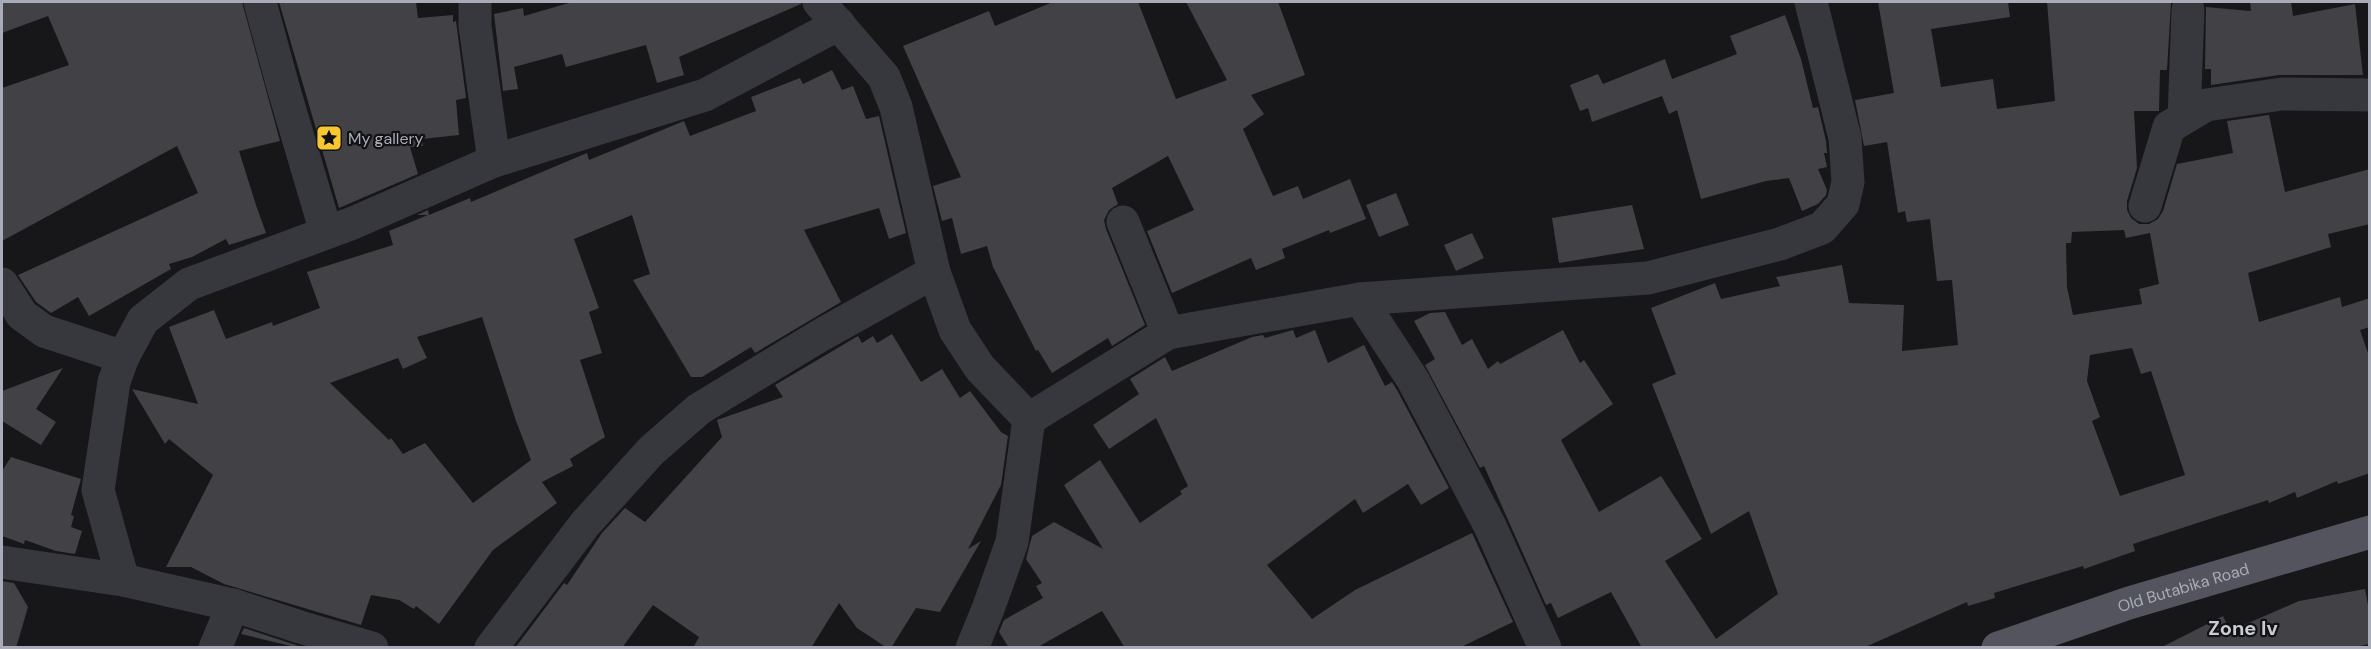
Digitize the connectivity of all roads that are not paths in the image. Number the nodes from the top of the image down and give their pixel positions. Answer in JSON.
{"nodes":[{"id":1,"x":260,"y":2,"type":"edge"},
{"id":2,"x":475,"y":2,"type":"edge"},
{"id":3,"x":1811,"y":2,"type":"edge"},
{"id":4,"x":2188,"y":10,"type":"dead end"},
{"id":5,"x":829,"y":13,"type":"edge"},
{"id":6,"x":2370,"y":96,"type":"edge"},
{"id":7,"x":2184,"y":118,"type":"junction"},
{"id":8,"x":494,"y":161,"type":"junction"},
{"id":9,"x":2145,"y":206,"type":"dead end"},
{"id":10,"x":1123,"y":222,"type":"dead end"},
{"id":11,"x":326,"y":232,"type":"junction"},
{"id":12,"x":934,"y":272,"type":"junction"},
{"id":13,"x":2,"y":284,"type":"edge"},
{"id":14,"x":1360,"y":299,"type":"junction"},
{"id":15,"x":1168,"y":333,"type":"junction"},
{"id":16,"x":123,"y":357,"type":"junction"},
{"id":17,"x":1029,"y":419,"type":"junction"},
{"id":18,"x":2370,"y":532,"type":"edge"},
{"id":19,"x":2,"y":561,"type":"edge"},
{"id":20,"x":123,"y":580,"type":"junction"},
{"id":21,"x":233,"y":605,"type":"junction"},
{"id":22,"x":215,"y":648,"type":"edge"},
{"id":23,"x":372,"y":648,"type":"edge"},
{"id":24,"x":491,"y":648,"type":"edge"},
{"id":25,"x":972,"y":648,"type":"edge"},
{"id":26,"x":1545,"y":648,"type":"edge"},
{"id":27,"x":1998,"y":648,"type":"edge"}],
"edges":[{"from":1,"to":11,"type":"street"},
{"from":2,"to":8,"type":"street"},
{"from":3,"to":14,"type":"street"},
{"from":4,"to":7,"type":"street"},
{"from":5,"to":8,"type":"street"},
{"from":5,"to":12,"type":"street"},
{"from":6,"to":7,"type":"street"},
{"from":7,"to":9,"type":"street"},
{"from":8,"to":11,"type":"street"},
{"from":10,"to":15,"type":"street"},
{"from":11,"to":16,"type":"street"},
{"from":12,"to":17,"type":"street"},
{"from":12,"to":24,"type":"street"},
{"from":13,"to":16,"type":"street"},
{"from":14,"to":15,"type":"street"},
{"from":14,"to":26,"type":"street"},
{"from":15,"to":17,"type":"street"},
{"from":16,"to":20,"type":"street"},
{"from":17,"to":25,"type":"street"},
{"from":18,"to":27,"type":"main road","name":"Old Butabika Road"},
{"from":19,"to":20,"type":"street"},
{"from":20,"to":21,"type":"street"},
{"from":21,"to":22,"type":"street"},
{"from":21,"to":23,"type":"street"}]}
